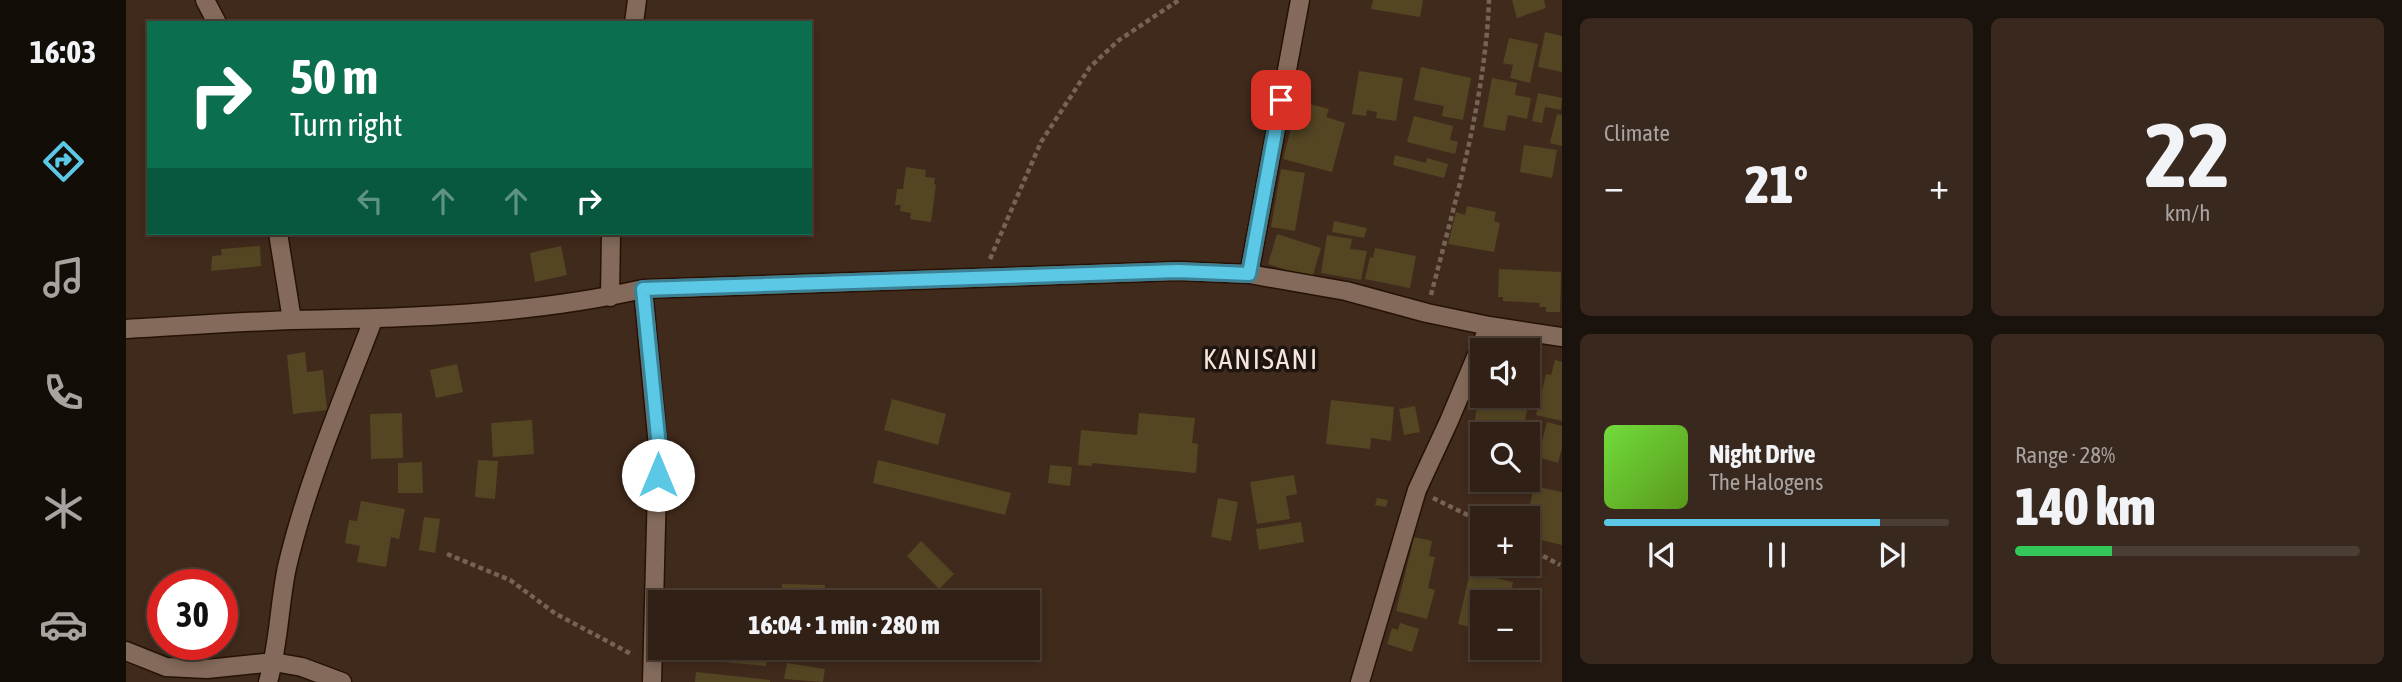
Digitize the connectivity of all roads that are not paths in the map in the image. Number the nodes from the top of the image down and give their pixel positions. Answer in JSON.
{"nodes":[{"id":1,"x":205,"y":0,"type":"edge"},
{"id":2,"x":637,"y":0,"type":"edge"},
{"id":3,"x":1300,"y":0,"type":"edge"},
{"id":4,"x":216,"y":21,"type":"edge"},
{"id":5,"x":634,"y":21,"type":"edge"},
{"id":6,"x":278,"y":235,"type":"edge"},
{"id":7,"x":611,"y":235,"type":"edge"},
{"id":8,"x":1249,"y":274,"type":"junction"},
{"id":9,"x":643,"y":289,"type":"junction"},
{"id":10,"x":610,"y":297,"type":"junction"},
{"id":11,"x":292,"y":320,"type":"junction"},
{"id":12,"x":373,"y":320,"type":"junction"},
{"id":13,"x":1489,"y":326,"type":"junction"},
{"id":14,"x":126,"y":329,"type":"edge"},
{"id":15,"x":1562,"y":337,"type":"edge"},
{"id":16,"x":126,"y":651,"type":"edge"},
{"id":17,"x":274,"y":662,"type":"junction"},
{"id":18,"x":652,"y":674,"type":"edge"},
{"id":19,"x":268,"y":682,"type":"edge"},
{"id":20,"x":342,"y":682,"type":"edge"},
{"id":21,"x":1360,"y":682,"type":"edge"}],
"edges":[{"from":1,"to":4,"type":"street"},
{"from":2,"to":5,"type":"street"},
{"from":3,"to":8,"type":"street"},
{"from":6,"to":11,"type":"street"},
{"from":7,"to":10,"type":"street"},
{"from":8,"to":9,"type":"street"},
{"from":8,"to":13,"type":"street"},
{"from":9,"to":10,"type":"street"},
{"from":9,"to":18,"type":"street"},
{"from":10,"to":12,"type":"street"},
{"from":11,"to":12,"type":"street"},
{"from":11,"to":14,"type":"street"},
{"from":12,"to":17,"type":"street"},
{"from":13,"to":15,"type":"street"},
{"from":13,"to":21,"type":"street"},
{"from":16,"to":17,"type":"street"},
{"from":17,"to":19,"type":"street"},
{"from":17,"to":20,"type":"street"}]}
